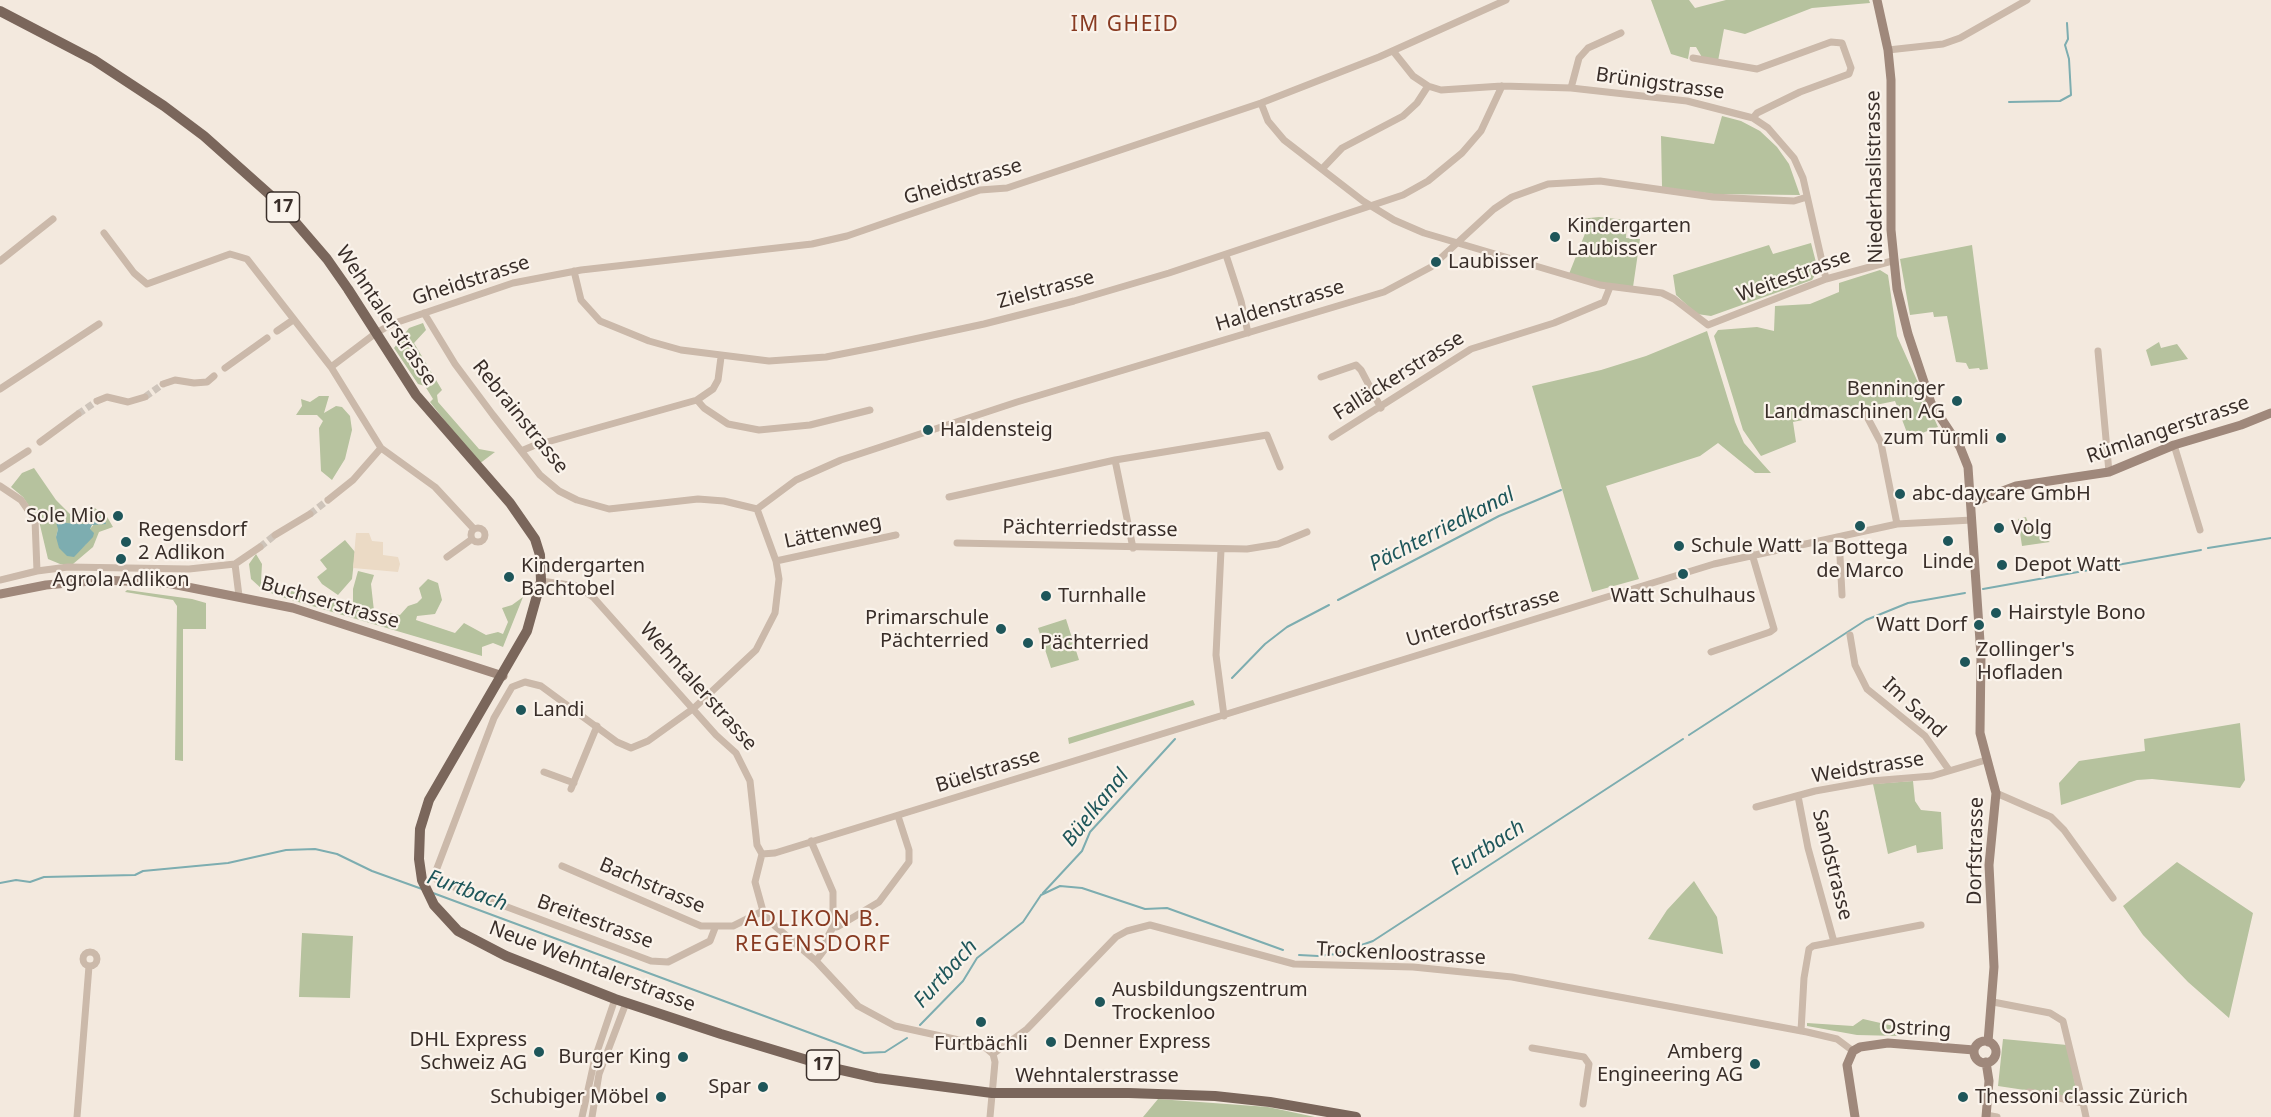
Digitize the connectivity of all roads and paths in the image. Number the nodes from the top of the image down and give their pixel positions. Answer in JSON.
{"nodes":[{"id":1,"x":1506,"y":0,"type":"edge"},
{"id":2,"x":1877,"y":0,"type":"edge"},
{"id":3,"x":2027,"y":0,"type":"edge"},
{"id":4,"x":0,"y":11,"type":"edge"},
{"id":5,"x":1621,"y":33,"type":"dead end"},
{"id":6,"x":1888,"y":50,"type":"junction"},
{"id":7,"x":1393,"y":51,"type":"junction"},
{"id":8,"x":1693,"y":58,"type":"dead end"},
{"id":9,"x":1428,"y":86,"type":"junction"},
{"id":10,"x":1502,"y":86,"type":"junction"},
{"id":11,"x":1571,"y":88,"type":"junction"},
{"id":12,"x":1261,"y":103,"type":"junction"},
{"id":13,"x":1753,"y":118,"type":"junction"},
{"id":14,"x":1322,"y":169,"type":"junction"},
{"id":15,"x":1807,"y":197,"type":"junction"},
{"id":16,"x":1371,"y":207,"type":"junction"},
{"id":17,"x":53,"y":219,"type":"dead end"},
{"id":18,"x":104,"y":233,"type":"dead end"},
{"id":19,"x":1457,"y":243,"type":"junction"},
{"id":20,"x":1226,"y":255,"type":"junction"},
{"id":21,"x":0,"y":261,"type":"edge"},
{"id":22,"x":1892,"y":261,"type":"junction"},
{"id":23,"x":574,"y":271,"type":"junction"},
{"id":24,"x":1826,"y":279,"type":"junction"},
{"id":25,"x":1610,"y":287,"type":"junction"},
{"id":26,"x":424,"y":313,"type":"junction"},
{"id":27,"x":293,"y":320,"type":"junction"},
{"id":28,"x":99,"y":324,"type":"dead end"},
{"id":29,"x":277,"y":331,"type":"dead end"},
{"id":30,"x":376,"y":333,"type":"junction"},
{"id":31,"x":1248,"y":333,"type":"junction"},
{"id":32,"x":267,"y":338,"type":"dead end"},
{"id":33,"x":2098,"y":351,"type":"dead end"},
{"id":34,"x":721,"y":357,"type":"junction"},
{"id":35,"x":331,"y":367,"type":"junction"},
{"id":36,"x":225,"y":368,"type":"dead end"},
{"id":37,"x":214,"y":376,"type":"dead end"},
{"id":38,"x":1321,"y":377,"type":"dead end"},
{"id":39,"x":163,"y":384,"type":"tunnel mouth"},
{"id":40,"x":0,"y":389,"type":"edge"},
{"id":41,"x":145,"y":397,"type":"tunnel mouth"},
{"id":42,"x":697,"y":400,"type":"junction"},
{"id":43,"x":97,"y":401,"type":"tunnel mouth"},
{"id":44,"x":1381,"y":408,"type":"junction"},
{"id":45,"x":870,"y":410,"type":"dead end"},
{"id":46,"x":1864,"y":411,"type":"dead end"},
{"id":47,"x":2271,"y":413,"type":"edge"},
{"id":48,"x":78,"y":414,"type":"tunnel mouth"},
{"id":49,"x":1332,"y":437,"type":"dead end"},
{"id":50,"x":40,"y":442,"type":"dead end"},
{"id":51,"x":2174,"y":445,"type":"junction"},
{"id":52,"x":381,"y":448,"type":"junction"},
{"id":53,"x":28,"y":451,"type":"dead end"},
{"id":54,"x":521,"y":451,"type":"junction"},
{"id":55,"x":1115,"y":460,"type":"junction"},
{"id":56,"x":1280,"y":467,"type":"dead end"},
{"id":57,"x":0,"y":468,"type":"edge"},
{"id":58,"x":2109,"y":472,"type":"junction"},
{"id":59,"x":0,"y":486,"type":"edge"},
{"id":60,"x":949,"y":497,"type":"dead end"},
{"id":61,"x":328,"y":500,"type":"tunnel mouth"},
{"id":62,"x":1971,"y":503,"type":"junction"},
{"id":63,"x":757,"y":509,"type":"junction"},
{"id":64,"x":310,"y":514,"type":"tunnel mouth"},
{"id":65,"x":1972,"y":520,"type":"junction"},
{"id":66,"x":1897,"y":524,"type":"junction"},
{"id":67,"x":474,"y":529,"type":"junction"},
{"id":68,"x":2200,"y":530,"type":"dead end"},
{"id":69,"x":1307,"y":532,"type":"dead end"},
{"id":70,"x":275,"y":535,"type":"tunnel mouth"},
{"id":71,"x":896,"y":535,"type":"dead end"},
{"id":72,"x":1839,"y":537,"type":"junction"},
{"id":73,"x":472,"y":539,"type":"junction"},
{"id":74,"x":957,"y":543,"type":"dead end"},
{"id":75,"x":260,"y":547,"type":"tunnel mouth"},
{"id":76,"x":1133,"y":548,"type":"junction"},
{"id":77,"x":1221,"y":550,"type":"junction"},
{"id":78,"x":1752,"y":554,"type":"junction"},
{"id":79,"x":447,"y":557,"type":"dead end"},
{"id":80,"x":776,"y":561,"type":"junction"},
{"id":81,"x":235,"y":564,"type":"junction"},
{"id":82,"x":37,"y":571,"type":"junction"},
{"id":83,"x":0,"y":580,"type":"edge"},
{"id":84,"x":542,"y":580,"type":"junction"},
{"id":85,"x":0,"y":594,"type":"edge"},
{"id":86,"x":1842,"y":595,"type":"dead end"},
{"id":87,"x":239,"y":596,"type":"junction"},
{"id":88,"x":1850,"y":635,"type":"dead end"},
{"id":89,"x":1711,"y":652,"type":"dead end"},
{"id":90,"x":502,"y":676,"type":"junction"},
{"id":91,"x":694,"y":708,"type":"junction"},
{"id":92,"x":1224,"y":716,"type":"junction"},
{"id":93,"x":597,"y":726,"type":"junction"},
{"id":94,"x":1986,"y":760,"type":"junction"},
{"id":95,"x":1949,"y":770,"type":"junction"},
{"id":96,"x":544,"y":772,"type":"dead end"},
{"id":97,"x":1996,"y":793,"type":"junction"},
{"id":98,"x":1798,"y":796,"type":"junction"},
{"id":99,"x":1756,"y":807,"type":"dead end"},
{"id":100,"x":898,"y":816,"type":"junction"},
{"id":101,"x":811,"y":841,"type":"junction"},
{"id":102,"x":762,"y":854,"type":"junction"},
{"id":103,"x":562,"y":866,"type":"dead end"},
{"id":104,"x":2113,"y":898,"type":"dead end"},
{"id":105,"x":764,"y":911,"type":"junction"},
{"id":106,"x":1921,"y":925,"type":"dead end"},
{"id":107,"x":833,"y":927,"type":"junction"},
{"id":108,"x":715,"y":928,"type":"junction"},
{"id":109,"x":1834,"y":942,"type":"junction"},
{"id":110,"x":816,"y":961,"type":"junction"},
{"id":111,"x":89,"y":966,"type":"dead end"},
{"id":112,"x":615,"y":999,"type":"junction"},
{"id":113,"x":1993,"y":1002,"type":"junction"},
{"id":114,"x":626,"y":1003,"type":"junction"},
{"id":115,"x":1801,"y":1031,"type":"junction"},
{"id":116,"x":1988,"y":1042,"type":"junction"},
{"id":117,"x":1532,"y":1048,"type":"dead end"},
{"id":118,"x":1974,"y":1050,"type":"junction"},
{"id":119,"x":1853,"y":1051,"type":"junction"},
{"id":120,"x":993,"y":1054,"type":"junction"},
{"id":121,"x":1986,"y":1062,"type":"junction"},
{"id":122,"x":2029,"y":1092,"type":"dead end"},
{"id":123,"x":992,"y":1093,"type":"junction"},
{"id":124,"x":2083,"y":1103,"type":"junction"},
{"id":125,"x":1583,"y":1104,"type":"dead end"},
{"id":126,"x":1986,"y":1116,"type":"edge"},
{"id":127,"x":77,"y":1117,"type":"edge"},
{"id":128,"x":581,"y":1117,"type":"edge"},
{"id":129,"x":591,"y":1117,"type":"edge"},
{"id":130,"x":990,"y":1117,"type":"edge"},
{"id":131,"x":1356,"y":1117,"type":"edge"},
{"id":132,"x":1855,"y":1117,"type":"edge"},
{"id":133,"x":1997,"y":1117,"type":"edge"},
{"id":134,"x":2086,"y":1117,"type":"edge"}],
"edges":[{"from":1,"to":7,"type":"street","name":"Gheidstrasse"},
{"from":2,"to":6,"type":"street","name":"Niederhaslistrasse"},
{"from":3,"to":6,"type":"street"},
{"from":4,"to":30,"type":"main road","name":"Wehntalerstrasse","number":"17"},
{"from":5,"to":11,"type":"street"},
{"from":6,"to":22,"type":"street","name":"Niederhaslistrasse"},
{"from":7,"to":9,"type":"street"},
{"from":7,"to":12,"type":"street","name":"Gheidstrasse"},
{"from":8,"to":13,"type":"street"},
{"from":9,"to":10,"type":"street","name":"Brünigstrasse"},
{"from":9,"to":14,"type":"street"},
{"from":10,"to":11,"type":"street","name":"Brünigstrasse"},
{"from":10,"to":16,"type":"street","name":"Zielstrasse"},
{"from":11,"to":13,"type":"street","name":"Brünigstrasse"},
{"from":12,"to":14,"type":"street"},
{"from":12,"to":23,"type":"street","name":"Gheidstrasse"},
{"from":13,"to":15,"type":"street","name":"Brünigstrasse"},
{"from":14,"to":16,"type":"street"},
{"from":15,"to":19,"type":"street","name":"Haldenstrasse"},
{"from":15,"to":24,"type":"street","name":"Brünigstrasse"},
{"from":16,"to":19,"type":"street"},
{"from":16,"to":20,"type":"street","name":"Zielstrasse"},
{"from":17,"to":21,"type":"street"},
{"from":18,"to":27,"type":"street"},
{"from":19,"to":25,"type":"street"},
{"from":19,"to":31,"type":"street","name":"Haldenstrasse"},
{"from":20,"to":31,"type":"street"},
{"from":20,"to":34,"type":"street","name":"Zielstrasse"},
{"from":22,"to":24,"type":"street","name":"Weitestrasse"},
{"from":22,"to":62,"type":"street","name":"Niederhaslistrasse"},
{"from":23,"to":26,"type":"street","name":"Gheidstrasse"},
{"from":23,"to":34,"type":"street","name":"Zielstrasse"},
{"from":24,"to":25,"type":"street","name":"Weitestrasse"},
{"from":25,"to":44,"type":"street","name":"Falläckerstrasse"},
{"from":26,"to":30,"type":"street","name":"Gheidstrasse"},
{"from":26,"to":54,"type":"street","name":"Rebrainstrasse"},
{"from":27,"to":29,"type":"street"},
{"from":27,"to":35,"type":"street"},
{"from":28,"to":40,"type":"street"},
{"from":30,"to":35,"type":"street","name":"Gheidstrasse"},
{"from":30,"to":84,"type":"main road","name":"Wehntalerstrasse","number":"17"},
{"from":31,"to":63,"type":"street","name":"Haldenstrasse"},
{"from":32,"to":36,"type":"street"},
{"from":33,"to":58,"type":"street"},
{"from":34,"to":42,"type":"street"},
{"from":35,"to":52,"type":"street"},
{"from":37,"to":39,"type":"street"},
{"from":38,"to":44,"type":"street"},
{"from":41,"to":43,"type":"street"},
{"from":42,"to":45,"type":"street"},
{"from":42,"to":54,"type":"street"},
{"from":44,"to":49,"type":"street","name":"Falläckerstrasse"},
{"from":46,"to":66,"type":"street"},
{"from":47,"to":51,"type":"street","name":"Rümlangerstrasse"},
{"from":48,"to":50,"type":"street"},
{"from":51,"to":58,"type":"street","name":"Rümlangerstrasse"},
{"from":51,"to":68,"type":"street"},
{"from":52,"to":61,"type":"street"},
{"from":52,"to":67,"type":"street"},
{"from":53,"to":57,"type":"street"},
{"from":54,"to":63,"type":"street","name":"Rebrainstrasse"},
{"from":55,"to":56,"type":"street"},
{"from":55,"to":60,"type":"street"},
{"from":55,"to":76,"type":"street"},
{"from":58,"to":62,"type":"street","name":"Rümlangerstrasse"},
{"from":59,"to":82,"type":"street"},
{"from":62,"to":65,"type":"street","name":"Niederhaslistrasse"},
{"from":63,"to":80,"type":"street"},
{"from":64,"to":70,"type":"street"},
{"from":65,"to":66,"type":"street","name":"Unterdorfstrasse"},
{"from":65,"to":94,"type":"street","name":"Dorfstrasse"},
{"from":66,"to":72,"type":"street","name":"Unterdorfstrasse"},
{"from":67,"to":73,"type":"street"},
{"from":67,"to":73,"type":"street"},
{"from":69,"to":77,"type":"street","name":"Pächterriedstrasse"},
{"from":71,"to":80,"type":"street","name":"Lättenweg"},
{"from":72,"to":78,"type":"street","name":"Unterdorfstrasse"},
{"from":72,"to":86,"type":"street"},
{"from":73,"to":79,"type":"street"},
{"from":74,"to":76,"type":"street","name":"Pächterriedstrasse"},
{"from":75,"to":81,"type":"street"},
{"from":76,"to":77,"type":"street","name":"Pächterriedstrasse"},
{"from":77,"to":92,"type":"street"},
{"from":78,"to":89,"type":"street"},
{"from":78,"to":92,"type":"street","name":"Unterdorfstrasse"},
{"from":80,"to":91,"type":"street"},
{"from":81,"to":82,"type":"street"},
{"from":81,"to":87,"type":"street"},
{"from":82,"to":83,"type":"street"},
{"from":84,"to":90,"type":"main road","name":"Neue Wehntalerstrasse","number":"17"},
{"from":84,"to":91,"type":"street","name":"Wehntalerstrasse"},
{"from":85,"to":87,"type":"street","name":"Buchserstrasse"},
{"from":87,"to":90,"type":"street","name":"Buchserstrasse"},
{"from":88,"to":95,"type":"street","name":"Im Sand"},
{"from":90,"to":112,"type":"main road","name":"Neue Wehntalerstrasse","number":"17"},
{"from":91,"to":93,"type":"street"},
{"from":91,"to":102,"type":"street","name":"Wehntalerstrasse"},
{"from":92,"to":100,"type":"street","name":"Büelstrasse"},
{"from":93,"to":96,"type":"street"},
{"from":93,"to":108,"type":"street","name":"Breitestrasse"},
{"from":94,"to":95,"type":"street","name":"Weidstrasse"},
{"from":94,"to":97,"type":"street","name":"Dorfstrasse"},
{"from":95,"to":98,"type":"street","name":"Weidstrasse"},
{"from":97,"to":104,"type":"street"},
{"from":97,"to":113,"type":"street","name":"Dorfstrasse"},
{"from":98,"to":99,"type":"street","name":"Weidstrasse"},
{"from":98,"to":109,"type":"street","name":"Sandstrasse"},
{"from":100,"to":101,"type":"street","name":"Büelstrasse"},
{"from":100,"to":107,"type":"street"},
{"from":101,"to":102,"type":"street","name":"Büelstrasse"},
{"from":101,"to":107,"type":"street"},
{"from":102,"to":105,"type":"street","name":"Wehntalerstrasse"},
{"from":103,"to":108,"type":"street","name":"Bachstrasse"},
{"from":105,"to":108,"type":"street","name":"Bachstrasse"},
{"from":105,"to":110,"type":"street","name":"Wehntalerstrasse"},
{"from":106,"to":109,"type":"street"},
{"from":107,"to":110,"type":"street"},
{"from":109,"to":115,"type":"street"},
{"from":110,"to":120,"type":"street","name":"Wehntalerstrasse"},
{"from":111,"to":127,"type":"street"},
{"from":112,"to":114,"type":"main road","name":"Neue Wehntalerstrasse","number":"17"},
{"from":112,"to":128,"type":"street"},
{"from":113,"to":116,"type":"street","name":"Dorfstrasse"},
{"from":113,"to":124,"type":"street"},
{"from":114,"to":123,"type":"main road","name":"Neue Wehntalerstrasse","number":"17"},
{"from":114,"to":129,"type":"street"},
{"from":115,"to":119,"type":"street","name":"Trockenloostrasse"},
{"from":115,"to":120,"type":"street","name":"Trockenloostrasse"},
{"from":116,"to":118,"type":"street"},
{"from":116,"to":121,"type":"street"},
{"from":117,"to":125,"type":"street"},
{"from":118,"to":119,"type":"street","name":"Ostring"},
{"from":118,"to":121,"type":"street"},
{"from":119,"to":132,"type":"street"},
{"from":120,"to":123,"type":"street","name":"Wehntalerstrasse"},
{"from":121,"to":126,"type":"street"},
{"from":122,"to":124,"type":"street"},
{"from":123,"to":130,"type":"street"},
{"from":123,"to":131,"type":"main road","name":"Wehntalerstrasse","number":"17"},
{"from":124,"to":134,"type":"street"},
{"from":126,"to":133,"type":"street"},
{"from":128,"to":129,"type":"street"}]}
